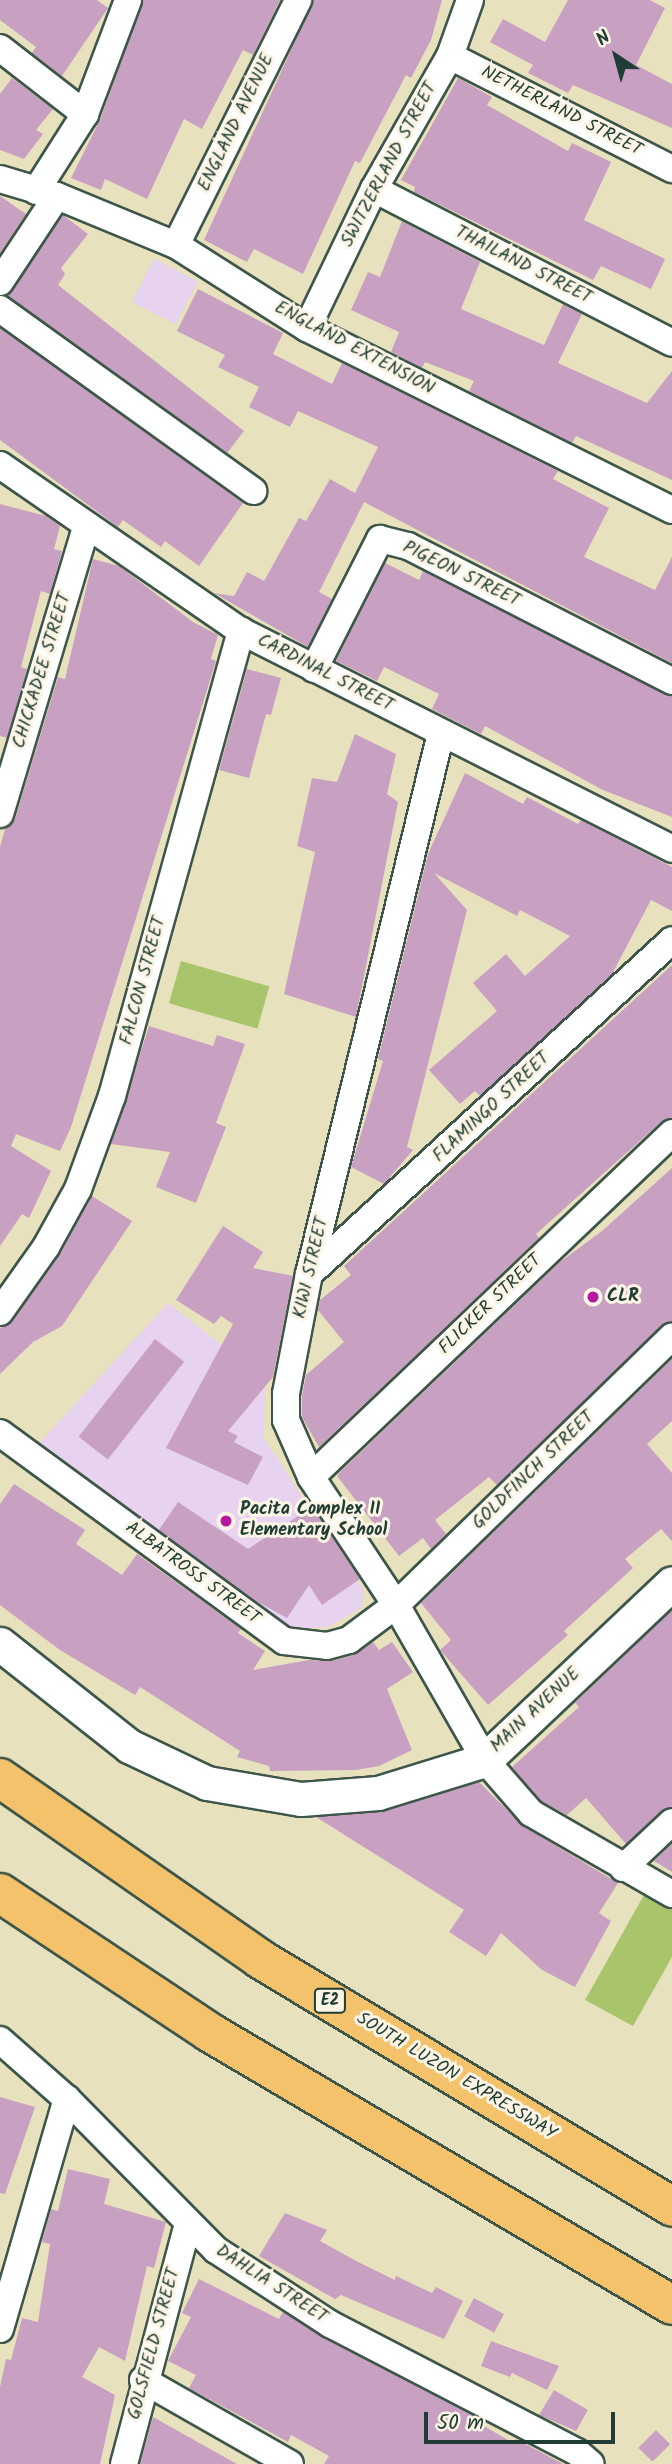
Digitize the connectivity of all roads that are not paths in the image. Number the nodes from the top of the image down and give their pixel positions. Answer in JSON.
{"nodes":[{"id":1,"x":298,"y":0,"type":"edge"},
{"id":2,"x":470,"y":0,"type":"edge"},
{"id":3,"x":123,"y":3,"type":"edge"},
{"id":4,"x":0,"y":48,"type":"edge"},
{"id":5,"x":450,"y":56,"type":"junction"},
{"id":6,"x":85,"y":114,"type":"junction"},
{"id":7,"x":672,"y":169,"type":"edge"},
{"id":8,"x":0,"y":179,"type":"edge"},
{"id":9,"x":374,"y":189,"type":"junction"},
{"id":10,"x":47,"y":194,"type":"junction"},
{"id":11,"x":176,"y":245,"type":"junction"},
{"id":12,"x":0,"y":282,"type":"edge"},
{"id":13,"x":0,"y":309,"type":"edge"},
{"id":14,"x":307,"y":328,"type":"junction"},
{"id":15,"x":672,"y":343,"type":"edge"},
{"id":16,"x":0,"y":464,"type":"edge"},
{"id":17,"x":253,"y":491,"type":"dead end"},
{"id":18,"x":672,"y":510,"type":"edge"},
{"id":19,"x":86,"y":528,"type":"junction"},
{"id":20,"x":240,"y":631,"type":"junction"},
{"id":21,"x":314,"y":669,"type":"junction"},
{"id":22,"x":672,"y":681,"type":"edge"},
{"id":23,"x":441,"y":733,"type":"junction"},
{"id":24,"x":0,"y":814,"type":"edge"},
{"id":25,"x":672,"y":849,"type":"edge"},
{"id":26,"x":672,"y":940,"type":"edge"},
{"id":27,"x":672,"y":1133,"type":"edge"},
{"id":28,"x":309,"y":1274,"type":"junction"},
{"id":29,"x":0,"y":1312,"type":"edge"},
{"id":30,"x":672,"y":1337,"type":"edge"},
{"id":31,"x":0,"y":1433,"type":"edge"},
{"id":32,"x":310,"y":1477,"type":"junction"},
{"id":33,"x":672,"y":1583,"type":"edge"},
{"id":34,"x":396,"y":1605,"type":"junction"},
{"id":35,"x":0,"y":1644,"type":"edge"},
{"id":36,"x":485,"y":1759,"type":"junction"},
{"id":37,"x":0,"y":1778,"type":"edge"},
{"id":38,"x":672,"y":1822,"type":"edge"},
{"id":39,"x":623,"y":1868,"type":"junction"},
{"id":40,"x":0,"y":1893,"type":"edge"},
{"id":41,"x":672,"y":1894,"type":"edge"},
{"id":42,"x":0,"y":2040,"type":"edge"},
{"id":43,"x":67,"y":2099,"type":"junction"},
{"id":44,"x":672,"y":2207,"type":"edge"},
{"id":45,"x":188,"y":2224,"type":"junction"},
{"id":46,"x":672,"y":2305,"type":"edge"},
{"id":47,"x":0,"y":2329,"type":"edge"},
{"id":48,"x":143,"y":2380,"type":"junction"},
{"id":49,"x":124,"y":2464,"type":"edge"},
{"id":50,"x":290,"y":2464,"type":"edge"},
{"id":51,"x":591,"y":2464,"type":"edge"}],
"edges":[{"from":1,"to":11,"type":"street","name":"ENGLAND AVENUE"},
{"from":2,"to":5,"type":"street","name":"SWITZERLAND STREET"},
{"from":3,"to":6,"type":"street"},
{"from":4,"to":6,"type":"street"},
{"from":5,"to":7,"type":"street","name":"NETHERLAND STREET"},
{"from":5,"to":9,"type":"street","name":"SWITZERLAND STREET"},
{"from":6,"to":10,"type":"street"},
{"from":8,"to":10,"type":"street","name":"ENGLAND EXTENSION"},
{"from":9,"to":14,"type":"street","name":"SWITZERLAND STREET"},
{"from":9,"to":15,"type":"street","name":"THAILAND STREET"},
{"from":10,"to":11,"type":"street","name":"ENGLAND EXTENSION"},
{"from":10,"to":12,"type":"street"},
{"from":11,"to":14,"type":"street","name":"ENGLAND EXTENSION"},
{"from":13,"to":17,"type":"street"},
{"from":14,"to":18,"type":"street","name":"ENGLAND EXTENSION"},
{"from":16,"to":19,"type":"street","name":"CARDINAL STREET"},
{"from":19,"to":20,"type":"street","name":"CARDINAL STREET"},
{"from":19,"to":24,"type":"street","name":"CHICKADEE STREET"},
{"from":20,"to":21,"type":"street","name":"CARDINAL STREET"},
{"from":20,"to":29,"type":"street","name":"FALCON STREET"},
{"from":21,"to":22,"type":"street","name":"PIGEON STREET"},
{"from":21,"to":23,"type":"street","name":"CARDINAL STREET"},
{"from":23,"to":25,"type":"street","name":"CARDINAL STREET"},
{"from":23,"to":28,"type":"street","name":"KIWI STREET"},
{"from":26,"to":28,"type":"street","name":"FLAMINGO STREET"},
{"from":27,"to":32,"type":"street","name":"FLICKER STREET"},
{"from":28,"to":32,"type":"street","name":"KIWI STREET"},
{"from":30,"to":34,"type":"street","name":"GOLDFINCH STREET"},
{"from":31,"to":34,"type":"street","name":"ALBATROSS STREET"},
{"from":32,"to":34,"type":"street","name":"KIWI STREET"},
{"from":33,"to":36,"type":"street","name":"MAIN AVENUE"},
{"from":34,"to":36,"type":"street","name":"KIWI STREET"},
{"from":35,"to":36,"type":"street","name":"MAIN AVENUE"},
{"from":36,"to":39,"type":"street","name":"KIWI STREET"},
{"from":37,"to":44,"type":"highway","name":"SOUTH LUZON EXPRESSWAY","number":"E2"},
{"from":38,"to":39,"type":"street"},
{"from":39,"to":41,"type":"street","name":"KIWI STREET"},
{"from":40,"to":46,"type":"highway"},
{"from":42,"to":43,"type":"street","name":"DAHLIA STREET"},
{"from":43,"to":45,"type":"street","name":"DAHLIA STREET"},
{"from":43,"to":47,"type":"street"},
{"from":45,"to":48,"type":"street","name":"GOLSFIELD STREET"},
{"from":45,"to":51,"type":"street","name":"DAHLIA STREET"},
{"from":48,"to":49,"type":"street","name":"GOLSFIELD STREET"},
{"from":48,"to":50,"type":"street"}]}
